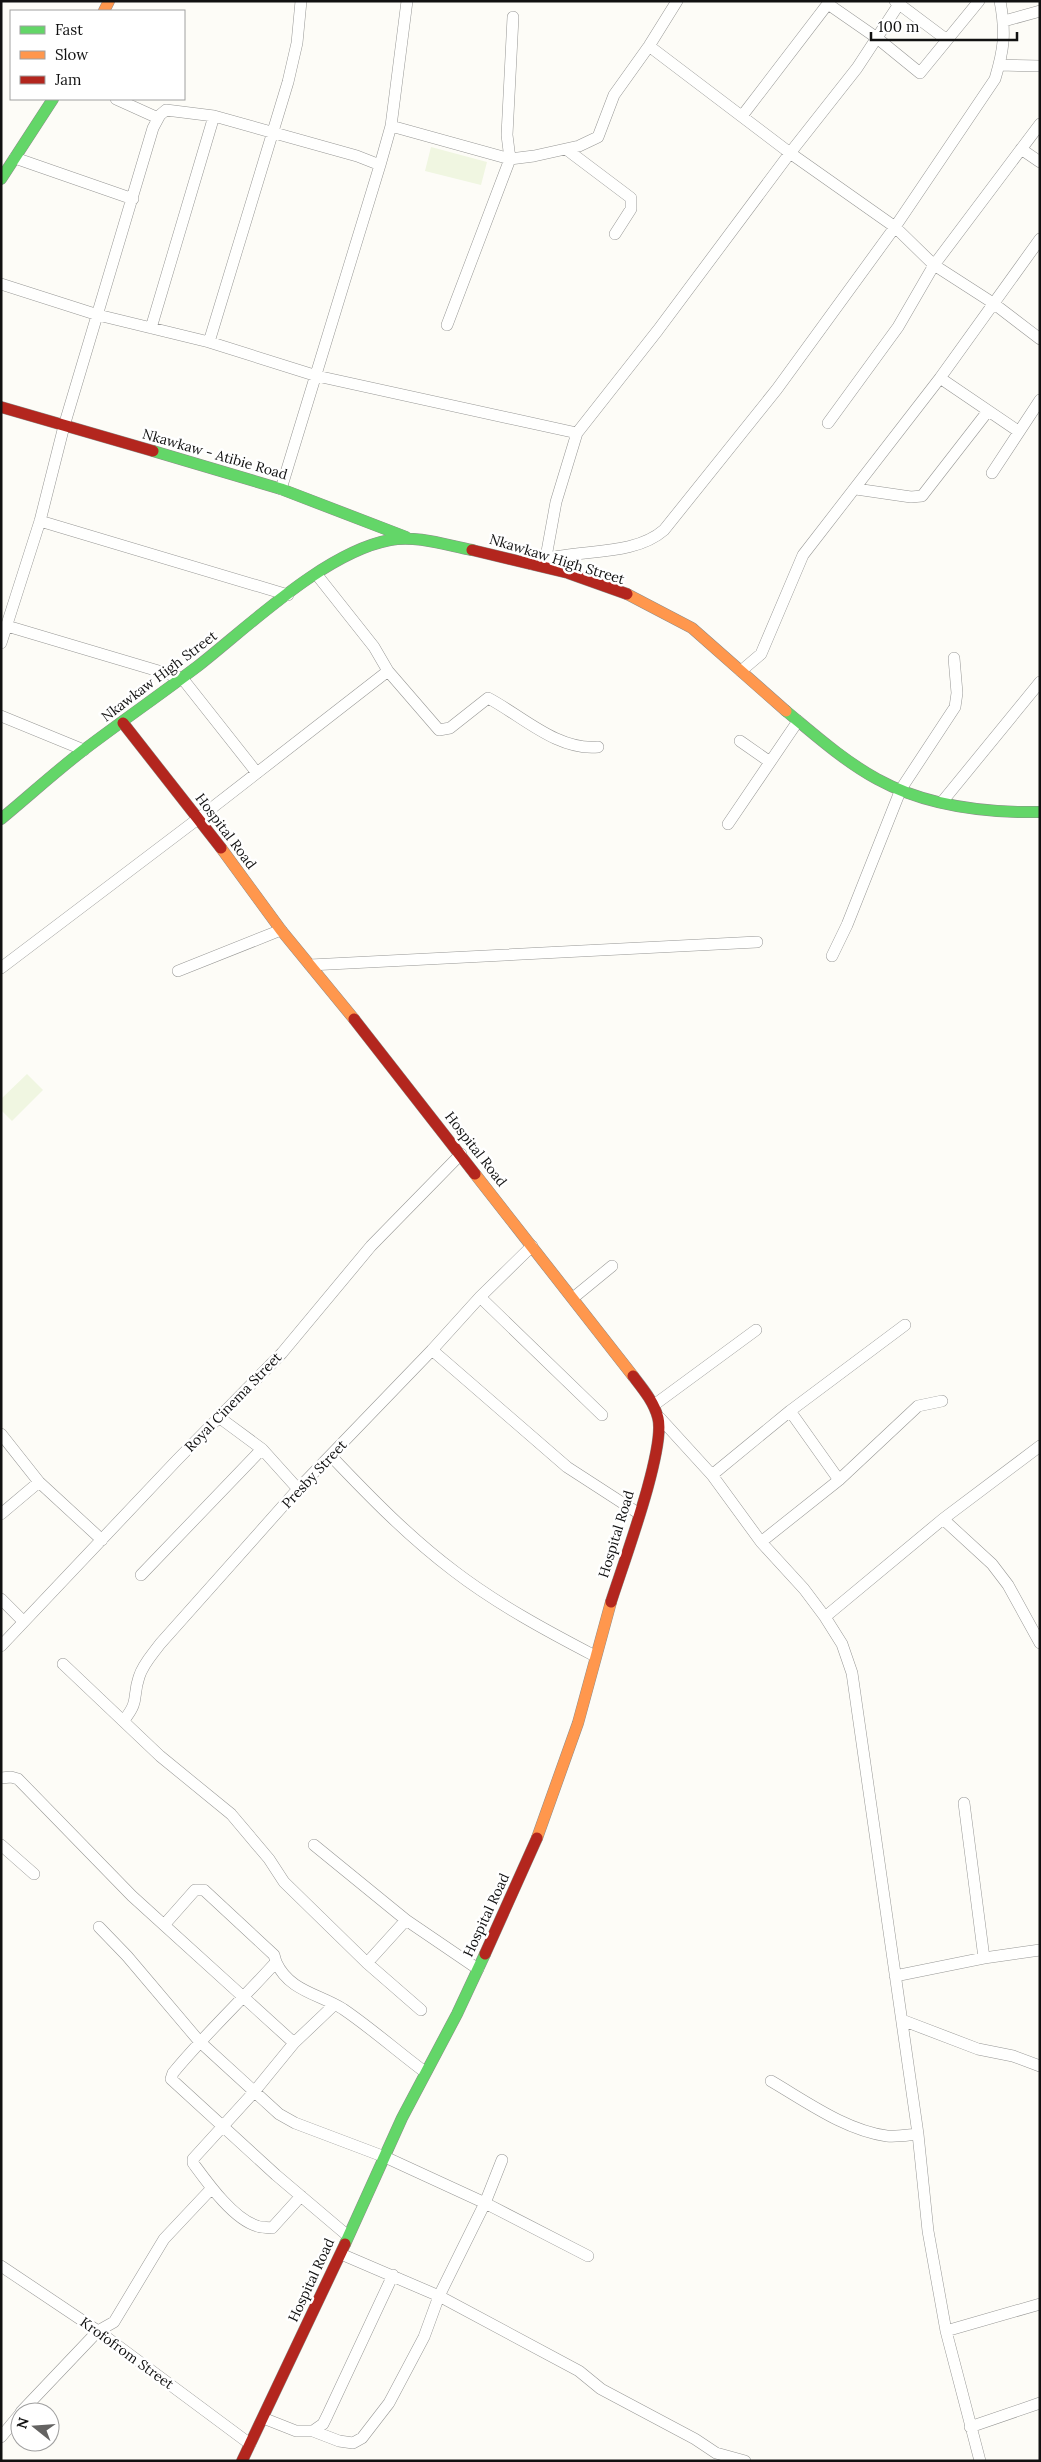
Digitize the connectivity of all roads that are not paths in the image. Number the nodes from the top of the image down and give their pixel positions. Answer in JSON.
{"nodes":[{"id":1,"x":300,"y":1,"type":"edge"},
{"id":2,"x":407,"y":1,"type":"edge"},
{"id":3,"x":677,"y":1,"type":"edge"},
{"id":4,"x":979,"y":1,"type":"edge"},
{"id":5,"x":1000,"y":1,"type":"edge"},
{"id":6,"x":898,"y":2,"type":"edge"},
{"id":7,"x":829,"y":3,"type":"edge"},
{"id":8,"x":1040,"y":11,"type":"edge"},
{"id":9,"x":513,"y":17,"type":"dead end"},
{"id":10,"x":1004,"y":21,"type":"junction"},
{"id":11,"x":877,"y":38,"type":"junction"},
{"id":12,"x":947,"y":40,"type":"junction"},
{"id":13,"x":650,"y":46,"type":"junction"},
{"id":14,"x":999,"y":65,"type":"junction"},
{"id":15,"x":1040,"y":66,"type":"edge"},
{"id":16,"x":52,"y":100,"type":"edge"},
{"id":17,"x":118,"y":100,"type":"edge"},
{"id":18,"x":214,"y":116,"type":"junction"},
{"id":19,"x":742,"y":116,"type":"junction"},
{"id":20,"x":158,"y":118,"type":"junction"},
{"id":21,"x":1040,"y":124,"type":"edge"},
{"id":22,"x":392,"y":126,"type":"junction"},
{"id":23,"x":272,"y":132,"type":"junction"},
{"id":24,"x":566,"y":149,"type":"junction"},
{"id":25,"x":1021,"y":149,"type":"junction"},
{"id":26,"x":790,"y":153,"type":"junction"},
{"id":27,"x":15,"y":158,"type":"junction"},
{"id":28,"x":510,"y":159,"type":"junction"},
{"id":29,"x":1040,"y":162,"type":"edge"},
{"id":30,"x":380,"y":165,"type":"junction"},
{"id":31,"x":1,"y":179,"type":"edge"},
{"id":32,"x":133,"y":199,"type":"junction"},
{"id":33,"x":895,"y":227,"type":"junction"},
{"id":34,"x":615,"y":234,"type":"dead end"},
{"id":35,"x":1040,"y":238,"type":"edge"},
{"id":36,"x":934,"y":266,"type":"junction"},
{"id":37,"x":1,"y":284,"type":"edge"},
{"id":38,"x":993,"y":303,"type":"junction"},
{"id":39,"x":98,"y":316,"type":"junction"},
{"id":40,"x":447,"y":326,"type":"dead end"},
{"id":41,"x":151,"y":328,"type":"junction"},
{"id":42,"x":1040,"y":340,"type":"edge"},
{"id":43,"x":209,"y":342,"type":"junction"},
{"id":44,"x":317,"y":376,"type":"junction"},
{"id":45,"x":940,"y":378,"type":"junction"},
{"id":46,"x":1040,"y":400,"type":"edge"},
{"id":47,"x":1,"y":407,"type":"edge"},
{"id":48,"x":988,"y":411,"type":"junction"},
{"id":49,"x":828,"y":422,"type":"dead end"},
{"id":50,"x":64,"y":426,"type":"junction"},
{"id":51,"x":1018,"y":431,"type":"junction"},
{"id":52,"x":577,"y":433,"type":"junction"},
{"id":53,"x":992,"y":473,"type":"dead end"},
{"id":54,"x":281,"y":489,"type":"junction"},
{"id":55,"x":856,"y":489,"type":"junction"},
{"id":56,"x":40,"y":521,"type":"junction"},
{"id":57,"x":417,"y":541,"type":"junction"},
{"id":58,"x":546,"y":557,"type":"junction"},
{"id":59,"x":531,"y":564,"type":"junction"},
{"id":60,"x":317,"y":575,"type":"junction"},
{"id":61,"x":288,"y":595,"type":"junction"},
{"id":62,"x":7,"y":626,"type":"junction"},
{"id":63,"x":1,"y":643,"type":"edge"},
{"id":64,"x":954,"y":658,"type":"dead end"},
{"id":65,"x":388,"y":671,"type":"junction"},
{"id":66,"x":742,"y":672,"type":"junction"},
{"id":67,"x":182,"y":678,"type":"junction"},
{"id":68,"x":1040,"y":682,"type":"edge"},
{"id":69,"x":1,"y":716,"type":"edge"},
{"id":70,"x":798,"y":721,"type":"junction"},
{"id":71,"x":123,"y":723,"type":"junction"},
{"id":72,"x":740,"y":741,"type":"dead end"},
{"id":73,"x":598,"y":747,"type":"dead end"},
{"id":74,"x":84,"y":750,"type":"junction"},
{"id":75,"x":770,"y":762,"type":"junction"},
{"id":76,"x":258,"y":774,"type":"junction"},
{"id":77,"x":901,"y":789,"type":"junction"},
{"id":78,"x":942,"y":802,"type":"junction"},
{"id":79,"x":1040,"y":812,"type":"edge"},
{"id":80,"x":199,"y":818,"type":"junction"},
{"id":81,"x":1,"y":819,"type":"edge"},
{"id":82,"x":728,"y":824,"type":"dead end"},
{"id":83,"x":281,"y":930,"type":"junction"},
{"id":84,"x":757,"y":942,"type":"dead end"},
{"id":85,"x":832,"y":956,"type":"dead end"},
{"id":86,"x":2,"y":964,"type":"edge"},
{"id":87,"x":310,"y":965,"type":"junction"},
{"id":88,"x":178,"y":971,"type":"dead end"},
{"id":89,"x":461,"y":1154,"type":"junction"},
{"id":90,"x":532,"y":1246,"type":"junction"},
{"id":91,"x":612,"y":1266,"type":"dead end"},
{"id":92,"x":480,"y":1297,"type":"junction"},
{"id":93,"x":573,"y":1298,"type":"junction"},
{"id":94,"x":905,"y":1324,"type":"dead end"},
{"id":95,"x":756,"y":1330,"type":"dead end"},
{"id":96,"x":432,"y":1350,"type":"junction"},
{"id":97,"x":942,"y":1400,"type":"dead end"},
{"id":98,"x":654,"y":1405,"type":"junction"},
{"id":99,"x":790,"y":1411,"type":"junction"},
{"id":100,"x":602,"y":1415,"type":"dead end"},
{"id":101,"x":220,"y":1418,"type":"junction"},
{"id":102,"x":660,"y":1418,"type":"junction"},
{"id":103,"x":1,"y":1434,"type":"edge"},
{"id":104,"x":1040,"y":1446,"type":"edge"},
{"id":105,"x":262,"y":1449,"type":"junction"},
{"id":106,"x":331,"y":1456,"type":"junction"},
{"id":107,"x":712,"y":1475,"type":"junction"},
{"id":108,"x":839,"y":1480,"type":"junction"},
{"id":109,"x":39,"y":1482,"type":"junction"},
{"id":110,"x":298,"y":1489,"type":"junction"},
{"id":111,"x":638,"y":1513,"type":"junction"},
{"id":112,"x":1,"y":1514,"type":"edge"},
{"id":113,"x":943,"y":1519,"type":"junction"},
{"id":114,"x":102,"y":1540,"type":"junction"},
{"id":115,"x":761,"y":1542,"type":"junction"},
{"id":116,"x":141,"y":1575,"type":"dead end"},
{"id":117,"x":1,"y":1599,"type":"edge"},
{"id":118,"x":826,"y":1616,"type":"junction"},
{"id":119,"x":23,"y":1621,"type":"junction"},
{"id":120,"x":1040,"y":1643,"type":"edge"},
{"id":121,"x":1,"y":1646,"type":"edge"},
{"id":122,"x":595,"y":1656,"type":"junction"},
{"id":123,"x":63,"y":1664,"type":"dead end"},
{"id":124,"x":124,"y":1720,"type":"junction"},
{"id":125,"x":1,"y":1778,"type":"edge"},
{"id":126,"x":964,"y":1803,"type":"dead end"},
{"id":127,"x":314,"y":1844,"type":"dead end"},
{"id":128,"x":1,"y":1845,"type":"edge"},
{"id":129,"x":34,"y":1874,"type":"dead end"},
{"id":130,"x":406,"y":1920,"type":"junction"},
{"id":131,"x":164,"y":1925,"type":"junction"},
{"id":132,"x":99,"y":1927,"type":"dead end"},
{"id":133,"x":1040,"y":1950,"type":"edge"},
{"id":134,"x":984,"y":1958,"type":"junction"},
{"id":135,"x":276,"y":1962,"type":"junction"},
{"id":136,"x":368,"y":1963,"type":"junction"},
{"id":137,"x":478,"y":1969,"type":"junction"},
{"id":138,"x":895,"y":1976,"type":"junction"},
{"id":139,"x":244,"y":1998,"type":"junction"},
{"id":140,"x":334,"y":2005,"type":"junction"},
{"id":141,"x":421,"y":2010,"type":"dead end"},
{"id":142,"x":902,"y":2020,"type":"junction"},
{"id":143,"x":199,"y":2042,"type":"junction"},
{"id":144,"x":294,"y":2043,"type":"junction"},
{"id":145,"x":1040,"y":2066,"type":"edge"},
{"id":146,"x":425,"y":2072,"type":"junction"},
{"id":147,"x":771,"y":2081,"type":"dead end"},
{"id":148,"x":254,"y":2092,"type":"junction"},
{"id":149,"x":222,"y":2126,"type":"junction"},
{"id":150,"x":918,"y":2134,"type":"junction"},
{"id":151,"x":384,"y":2156,"type":"junction"},
{"id":152,"x":502,"y":2160,"type":"dead end"},
{"id":153,"x":212,"y":2188,"type":"junction"},
{"id":154,"x":301,"y":2196,"type":"junction"},
{"id":155,"x":485,"y":2203,"type":"junction"},
{"id":156,"x":348,"y":2236,"type":"junction"},
{"id":157,"x":341,"y":2254,"type":"junction"},
{"id":158,"x":588,"y":2256,"type":"dead end"},
{"id":159,"x":1,"y":2266,"type":"edge"},
{"id":160,"x":393,"y":2275,"type":"junction"},
{"id":161,"x":439,"y":2296,"type":"junction"},
{"id":162,"x":1040,"y":2304,"type":"edge"},
{"id":163,"x":98,"y":2331,"type":"junction"},
{"id":164,"x":946,"y":2331,"type":"junction"},
{"id":165,"x":31,"y":2402,"type":"edge"},
{"id":166,"x":1040,"y":2402,"type":"edge"},
{"id":167,"x":263,"y":2418,"type":"junction"},
{"id":168,"x":10,"y":2426,"type":"edge"},
{"id":169,"x":970,"y":2427,"type":"junction"},
{"id":170,"x":313,"y":2432,"type":"junction"},
{"id":171,"x":1,"y":2437,"type":"edge"},
{"id":172,"x":250,"y":2444,"type":"junction"},
{"id":173,"x":242,"y":2461,"type":"edge"},
{"id":174,"x":745,"y":2461,"type":"edge"},
{"id":175,"x":980,"y":2461,"type":"edge"}],
"edges":[{"from":1,"to":23,"type":"street"},
{"from":2,"to":22,"type":"street"},
{"from":3,"to":13,"type":"street"},
{"from":4,"to":12,"type":"street"},
{"from":5,"to":10,"type":"street"},
{"from":6,"to":11,"type":"street"},
{"from":6,"to":12,"type":"street"},
{"from":7,"to":11,"type":"street"},
{"from":7,"to":19,"type":"street"},
{"from":8,"to":10,"type":"street"},
{"from":9,"to":28,"type":"street"},
{"from":10,"to":14,"type":"street"},
{"from":11,"to":12,"type":"street"},
{"from":11,"to":26,"type":"street"},
{"from":13,"to":19,"type":"street"},
{"from":13,"to":24,"type":"street"},
{"from":14,"to":15,"type":"street"},
{"from":14,"to":33,"type":"street"},
{"from":16,"to":27,"type":"street"},
{"from":17,"to":20,"type":"street"},
{"from":18,"to":20,"type":"street"},
{"from":18,"to":23,"type":"street"},
{"from":18,"to":41,"type":"street"},
{"from":19,"to":26,"type":"street"},
{"from":20,"to":32,"type":"street"},
{"from":21,"to":25,"type":"street"},
{"from":22,"to":28,"type":"street"},
{"from":22,"to":30,"type":"street"},
{"from":23,"to":30,"type":"street"},
{"from":23,"to":43,"type":"street"},
{"from":24,"to":28,"type":"street"},
{"from":24,"to":34,"type":"street"},
{"from":25,"to":29,"type":"street"},
{"from":25,"to":36,"type":"street"},
{"from":26,"to":33,"type":"street"},
{"from":26,"to":52,"type":"street"},
{"from":27,"to":31,"type":"street"},
{"from":27,"to":32,"type":"street"},
{"from":28,"to":40,"type":"street"},
{"from":30,"to":44,"type":"street"},
{"from":32,"to":39,"type":"street"},
{"from":33,"to":36,"type":"street"},
{"from":33,"to":58,"type":"street"},
{"from":35,"to":38,"type":"street"},
{"from":36,"to":38,"type":"street"},
{"from":36,"to":49,"type":"street"},
{"from":37,"to":39,"type":"street"},
{"from":38,"to":42,"type":"street"},
{"from":38,"to":45,"type":"street"},
{"from":39,"to":41,"type":"street"},
{"from":39,"to":50,"type":"street"},
{"from":41,"to":43,"type":"street"},
{"from":43,"to":44,"type":"street"},
{"from":44,"to":52,"type":"street"},
{"from":44,"to":54,"type":"street"},
{"from":45,"to":48,"type":"street"},
{"from":45,"to":55,"type":"street"},
{"from":46,"to":51,"type":"street"},
{"from":47,"to":50,"type":"street","name":"Nkawkaw - Atibie Road"},
{"from":48,"to":51,"type":"street"},
{"from":48,"to":55,"type":"street"},
{"from":50,"to":54,"type":"street","name":"Nkawkaw - Atibie Road"},
{"from":50,"to":56,"type":"street"},
{"from":51,"to":53,"type":"street"},
{"from":52,"to":58,"type":"street"},
{"from":54,"to":57,"type":"street","name":"Nkawkaw - Atibie Road"},
{"from":55,"to":66,"type":"street"},
{"from":56,"to":61,"type":"street"},
{"from":56,"to":62,"type":"street"},
{"from":57,"to":59,"type":"street","name":"Nkawkaw High Street"},
{"from":57,"to":60,"type":"street","name":"Nkawkaw High Street"},
{"from":58,"to":59,"type":"street"},
{"from":59,"to":66,"type":"street","name":"Nkawkaw High Street"},
{"from":60,"to":61,"type":"street","name":"Nkawkaw High Street"},
{"from":60,"to":65,"type":"street"},
{"from":61,"to":67,"type":"street","name":"Nkawkaw High Street"},
{"from":62,"to":63,"type":"street"},
{"from":62,"to":67,"type":"street"},
{"from":64,"to":77,"type":"street"},
{"from":65,"to":73,"type":"street"},
{"from":65,"to":76,"type":"street"},
{"from":66,"to":70,"type":"street","name":"Nkawkaw High Street"},
{"from":67,"to":71,"type":"street","name":"Nkawkaw High Street"},
{"from":67,"to":76,"type":"street"},
{"from":68,"to":78,"type":"street"},
{"from":69,"to":74,"type":"street"},
{"from":70,"to":75,"type":"street"},
{"from":70,"to":77,"type":"street","name":"Nkawkaw High Street"},
{"from":71,"to":74,"type":"street","name":"Nkawkaw High Street"},
{"from":71,"to":80,"type":"street","name":"Hospital Road"},
{"from":72,"to":75,"type":"street"},
{"from":74,"to":81,"type":"street","name":"Nkawkaw High Street"},
{"from":75,"to":82,"type":"street"},
{"from":76,"to":80,"type":"street"},
{"from":77,"to":78,"type":"street","name":"Nkawkaw High Street"},
{"from":77,"to":85,"type":"street"},
{"from":78,"to":79,"type":"street","name":"Nkawkaw High Street"},
{"from":80,"to":83,"type":"street","name":"Hospital Road"},
{"from":80,"to":86,"type":"street"},
{"from":83,"to":87,"type":"street","name":"Hospital Road"},
{"from":83,"to":88,"type":"street"},
{"from":84,"to":87,"type":"street"},
{"from":87,"to":89,"type":"street","name":"Hospital Road"},
{"from":89,"to":90,"type":"street","name":"Hospital Road"},
{"from":89,"to":101,"type":"street","name":"Royal Cinema Street"},
{"from":90,"to":92,"type":"street","name":"Presby Street"},
{"from":90,"to":93,"type":"street","name":"Hospital Road"},
{"from":91,"to":93,"type":"street"},
{"from":92,"to":96,"type":"street","name":"Presby Street"},
{"from":92,"to":100,"type":"street"},
{"from":93,"to":98,"type":"street","name":"Hospital Road"},
{"from":94,"to":99,"type":"street"},
{"from":95,"to":98,"type":"street"},
{"from":96,"to":106,"type":"street","name":"Presby Street"},
{"from":96,"to":111,"type":"street"},
{"from":97,"to":108,"type":"street"},
{"from":98,"to":102,"type":"street","name":"Hospital Road"},
{"from":99,"to":107,"type":"street"},
{"from":99,"to":108,"type":"street"},
{"from":101,"to":105,"type":"street"},
{"from":101,"to":114,"type":"street","name":"Royal Cinema Street"},
{"from":102,"to":107,"type":"street"},
{"from":102,"to":111,"type":"street","name":"Hospital Road"},
{"from":103,"to":109,"type":"street"},
{"from":104,"to":113,"type":"street"},
{"from":105,"to":110,"type":"street"},
{"from":105,"to":116,"type":"street"},
{"from":106,"to":110,"type":"street","name":"Presby Street"},
{"from":106,"to":122,"type":"street"},
{"from":107,"to":115,"type":"street"},
{"from":108,"to":115,"type":"street"},
{"from":109,"to":112,"type":"street"},
{"from":109,"to":114,"type":"street"},
{"from":110,"to":124,"type":"street","name":"Presby Street"},
{"from":111,"to":122,"type":"street","name":"Hospital Road"},
{"from":113,"to":118,"type":"street"},
{"from":113,"to":120,"type":"street"},
{"from":114,"to":119,"type":"street","name":"Royal Cinema Street"},
{"from":115,"to":118,"type":"street"},
{"from":117,"to":119,"type":"street"},
{"from":118,"to":138,"type":"street"},
{"from":119,"to":121,"type":"street","name":"Royal Cinema Street"},
{"from":122,"to":137,"type":"street","name":"Hospital Road"},
{"from":123,"to":124,"type":"street"},
{"from":124,"to":136,"type":"street"},
{"from":125,"to":131,"type":"street"},
{"from":126,"to":134,"type":"street"},
{"from":127,"to":130,"type":"street"},
{"from":128,"to":129,"type":"street"},
{"from":130,"to":136,"type":"street"},
{"from":130,"to":137,"type":"street"},
{"from":131,"to":135,"type":"street"},
{"from":131,"to":139,"type":"street"},
{"from":132,"to":143,"type":"street"},
{"from":133,"to":134,"type":"street"},
{"from":134,"to":138,"type":"street"},
{"from":135,"to":139,"type":"street"},
{"from":135,"to":140,"type":"street"},
{"from":136,"to":141,"type":"street"},
{"from":137,"to":146,"type":"street","name":"Hospital Road"},
{"from":138,"to":142,"type":"street"},
{"from":139,"to":143,"type":"street"},
{"from":139,"to":144,"type":"street"},
{"from":140,"to":144,"type":"street"},
{"from":140,"to":146,"type":"street"},
{"from":142,"to":145,"type":"street"},
{"from":142,"to":150,"type":"street"},
{"from":143,"to":148,"type":"street"},
{"from":143,"to":149,"type":"street"},
{"from":144,"to":148,"type":"street"},
{"from":146,"to":151,"type":"street","name":"Hospital Road"},
{"from":147,"to":150,"type":"street"},
{"from":148,"to":149,"type":"street"},
{"from":148,"to":151,"type":"street"},
{"from":149,"to":153,"type":"street"},
{"from":149,"to":154,"type":"street"},
{"from":150,"to":164,"type":"street"},
{"from":151,"to":155,"type":"street"},
{"from":151,"to":156,"type":"street","name":"Hospital Road"},
{"from":152,"to":155,"type":"street"},
{"from":153,"to":154,"type":"street"},
{"from":153,"to":163,"type":"street"},
{"from":154,"to":156,"type":"street"},
{"from":155,"to":158,"type":"street"},
{"from":155,"to":161,"type":"street"},
{"from":156,"to":157,"type":"street","name":"Hospital Road"},
{"from":157,"to":160,"type":"street"},
{"from":157,"to":167,"type":"street","name":"Hospital Road"},
{"from":159,"to":163,"type":"street","name":"Krofofrom Street"},
{"from":160,"to":161,"type":"street"},
{"from":160,"to":170,"type":"street"},
{"from":161,"to":170,"type":"street"},
{"from":161,"to":174,"type":"street"},
{"from":162,"to":164,"type":"street"},
{"from":163,"to":165,"type":"street"},
{"from":163,"to":172,"type":"street","name":"Krofofrom Street"},
{"from":164,"to":169,"type":"street"},
{"from":166,"to":169,"type":"street"},
{"from":167,"to":170,"type":"street"},
{"from":167,"to":172,"type":"street","name":"Hospital Road"},
{"from":168,"to":171,"type":"street"},
{"from":169,"to":175,"type":"street"},
{"from":172,"to":173,"type":"street","name":"Hospital Road"}]}
